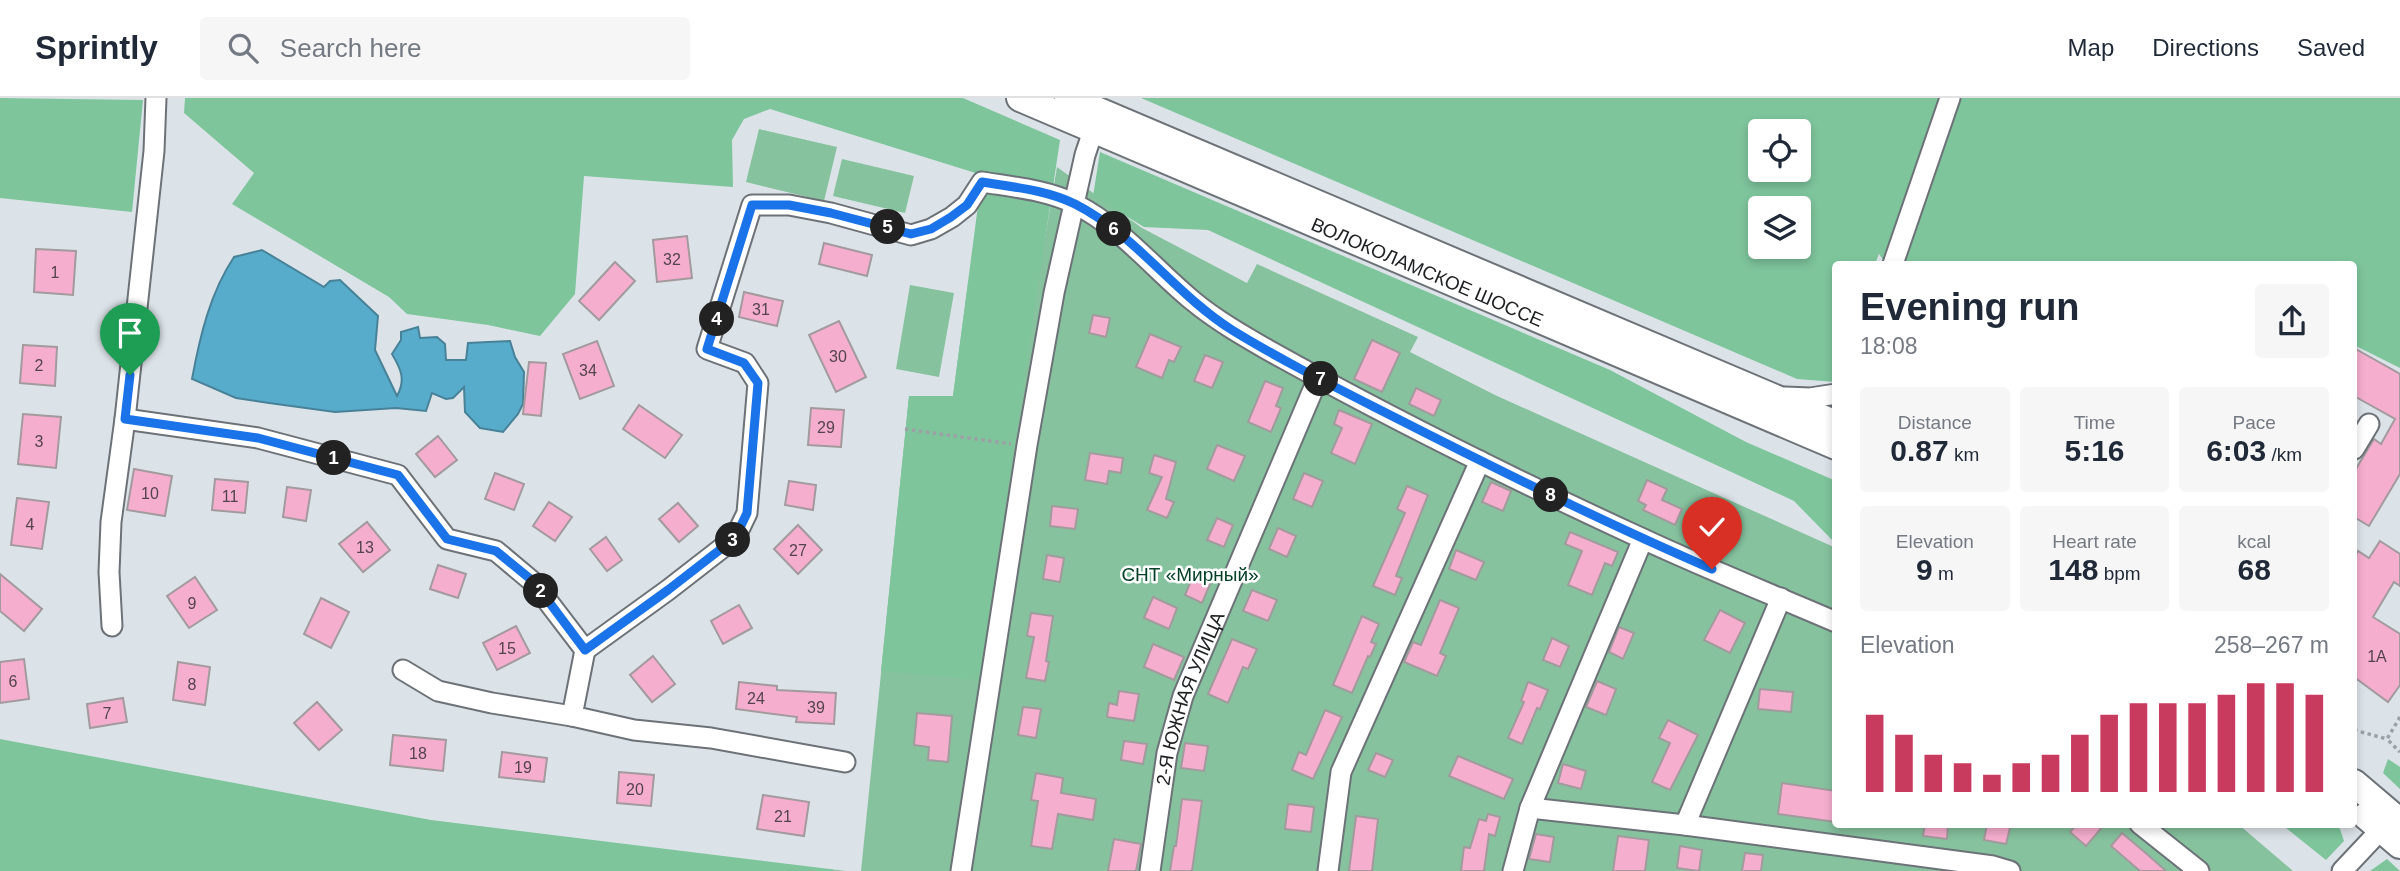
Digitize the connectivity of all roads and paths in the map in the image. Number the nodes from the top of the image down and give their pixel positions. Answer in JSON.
{"nodes":[{"id":1,"x":156,"y":98,"type":"edge"},
{"id":2,"x":1020,"y":98,"type":"edge"},
{"id":3,"x":1068,"y":98,"type":"edge"},
{"id":4,"x":1950,"y":98,"type":"edge"},
{"id":5,"x":1096,"y":121,"type":"junction"},
{"id":6,"x":1073,"y":203,"type":"junction"},
{"id":7,"x":1894,"y":261,"type":"edge"},
{"id":8,"x":1318,"y":378,"type":"junction"},
{"id":9,"x":1832,"y":395,"type":"edge"},
{"id":10,"x":1769,"y":396,"type":"junction"},
{"id":11,"x":125,"y":419,"type":"junction"},
{"id":12,"x":1832,"y":422,"type":"edge"},
{"id":13,"x":2369,"y":424,"type":"dead end"},
{"id":14,"x":905,"y":429,"type":"dead end"},
{"id":15,"x":1832,"y":444,"type":"edge"},
{"id":16,"x":2357,"y":444,"type":"edge"},
{"id":17,"x":1027,"y":445,"type":"junction"},
{"id":18,"x":1480,"y":461,"type":"junction"},
{"id":19,"x":1643,"y":539,"type":"junction"},
{"id":20,"x":1781,"y":598,"type":"junction"},
{"id":21,"x":1832,"y":620,"type":"edge"},
{"id":22,"x":112,"y":626,"type":"dead end"},
{"id":23,"x":585,"y":650,"type":"junction"},
{"id":24,"x":402,"y":670,"type":"dead end"},
{"id":25,"x":572,"y":716,"type":"junction"},
{"id":26,"x":2400,"y":717,"type":"edge"},
{"id":27,"x":2357,"y":731,"type":"edge"},
{"id":28,"x":2387,"y":739,"type":"junction"},
{"id":29,"x":2400,"y":752,"type":"edge"},
{"id":30,"x":845,"y":762,"type":"dead end"},
{"id":31,"x":2357,"y":786,"type":"edge"},
{"id":32,"x":1530,"y":808,"type":"junction"},
{"id":33,"x":2357,"y":808,"type":"edge"},
{"id":34,"x":1685,"y":825,"type":"junction"},
{"id":35,"x":2145,"y":828,"type":"edge"},
{"id":36,"x":2393,"y":828,"type":"edge"},
{"id":37,"x":961,"y":871,"type":"edge"},
{"id":38,"x":1150,"y":871,"type":"edge"},
{"id":39,"x":1328,"y":871,"type":"edge"},
{"id":40,"x":1513,"y":871,"type":"edge"},
{"id":41,"x":2010,"y":871,"type":"edge"},
{"id":42,"x":2199,"y":871,"type":"edge"},
{"id":43,"x":2342,"y":871,"type":"edge"}],
"edges":[{"from":1,"to":11,"type":"street"},
{"from":2,"to":5,"type":"main road","name":"ВОЛОКОЛАМСКОЕ ШОССЕ"},
{"from":3,"to":5,"type":"main road","name":"ВОЛОКОЛАМСКОЕ ШОССЕ"},
{"from":4,"to":7,"type":"street"},
{"from":5,"to":6,"type":"street"},
{"from":5,"to":10,"type":"main road","name":"ВОЛОКОЛАМСКОЕ ШОССЕ"},
{"from":5,"to":15,"type":"main road","name":"ВОЛОКОЛАМСКОЕ ШОССЕ"},
{"from":6,"to":8,"type":"street"},
{"from":6,"to":17,"type":"street"},
{"from":6,"to":23,"type":"street"},
{"from":8,"to":18,"type":"street"},
{"from":8,"to":38,"type":"street","name":"2-Я ЮЖНАЯ УЛИЦА"},
{"from":9,"to":10,"type":"street"},
{"from":10,"to":12,"type":"main road","name":"ВОЛОКОЛАМСКОЕ ШОССЕ"},
{"from":11,"to":22,"type":"street"},
{"from":11,"to":23,"type":"street"},
{"from":13,"to":16,"type":"street"},
{"from":14,"to":17,"type":"path"},
{"from":17,"to":37,"type":"street"},
{"from":18,"to":19,"type":"street"},
{"from":18,"to":39,"type":"street"},
{"from":19,"to":20,"type":"street"},
{"from":19,"to":32,"type":"street"},
{"from":20,"to":21,"type":"street"},
{"from":20,"to":34,"type":"street"},
{"from":23,"to":25,"type":"street"},
{"from":24,"to":25,"type":"street"},
{"from":25,"to":30,"type":"street"},
{"from":26,"to":28,"type":"path"},
{"from":27,"to":28,"type":"path"},
{"from":28,"to":29,"type":"path"},
{"from":31,"to":36,"type":"main road"},
{"from":32,"to":34,"type":"street"},
{"from":32,"to":40,"type":"street"},
{"from":33,"to":36,"type":"main road"},
{"from":34,"to":41,"type":"street"},
{"from":35,"to":42,"type":"street"},
{"from":36,"to":43,"type":"street"}]}
